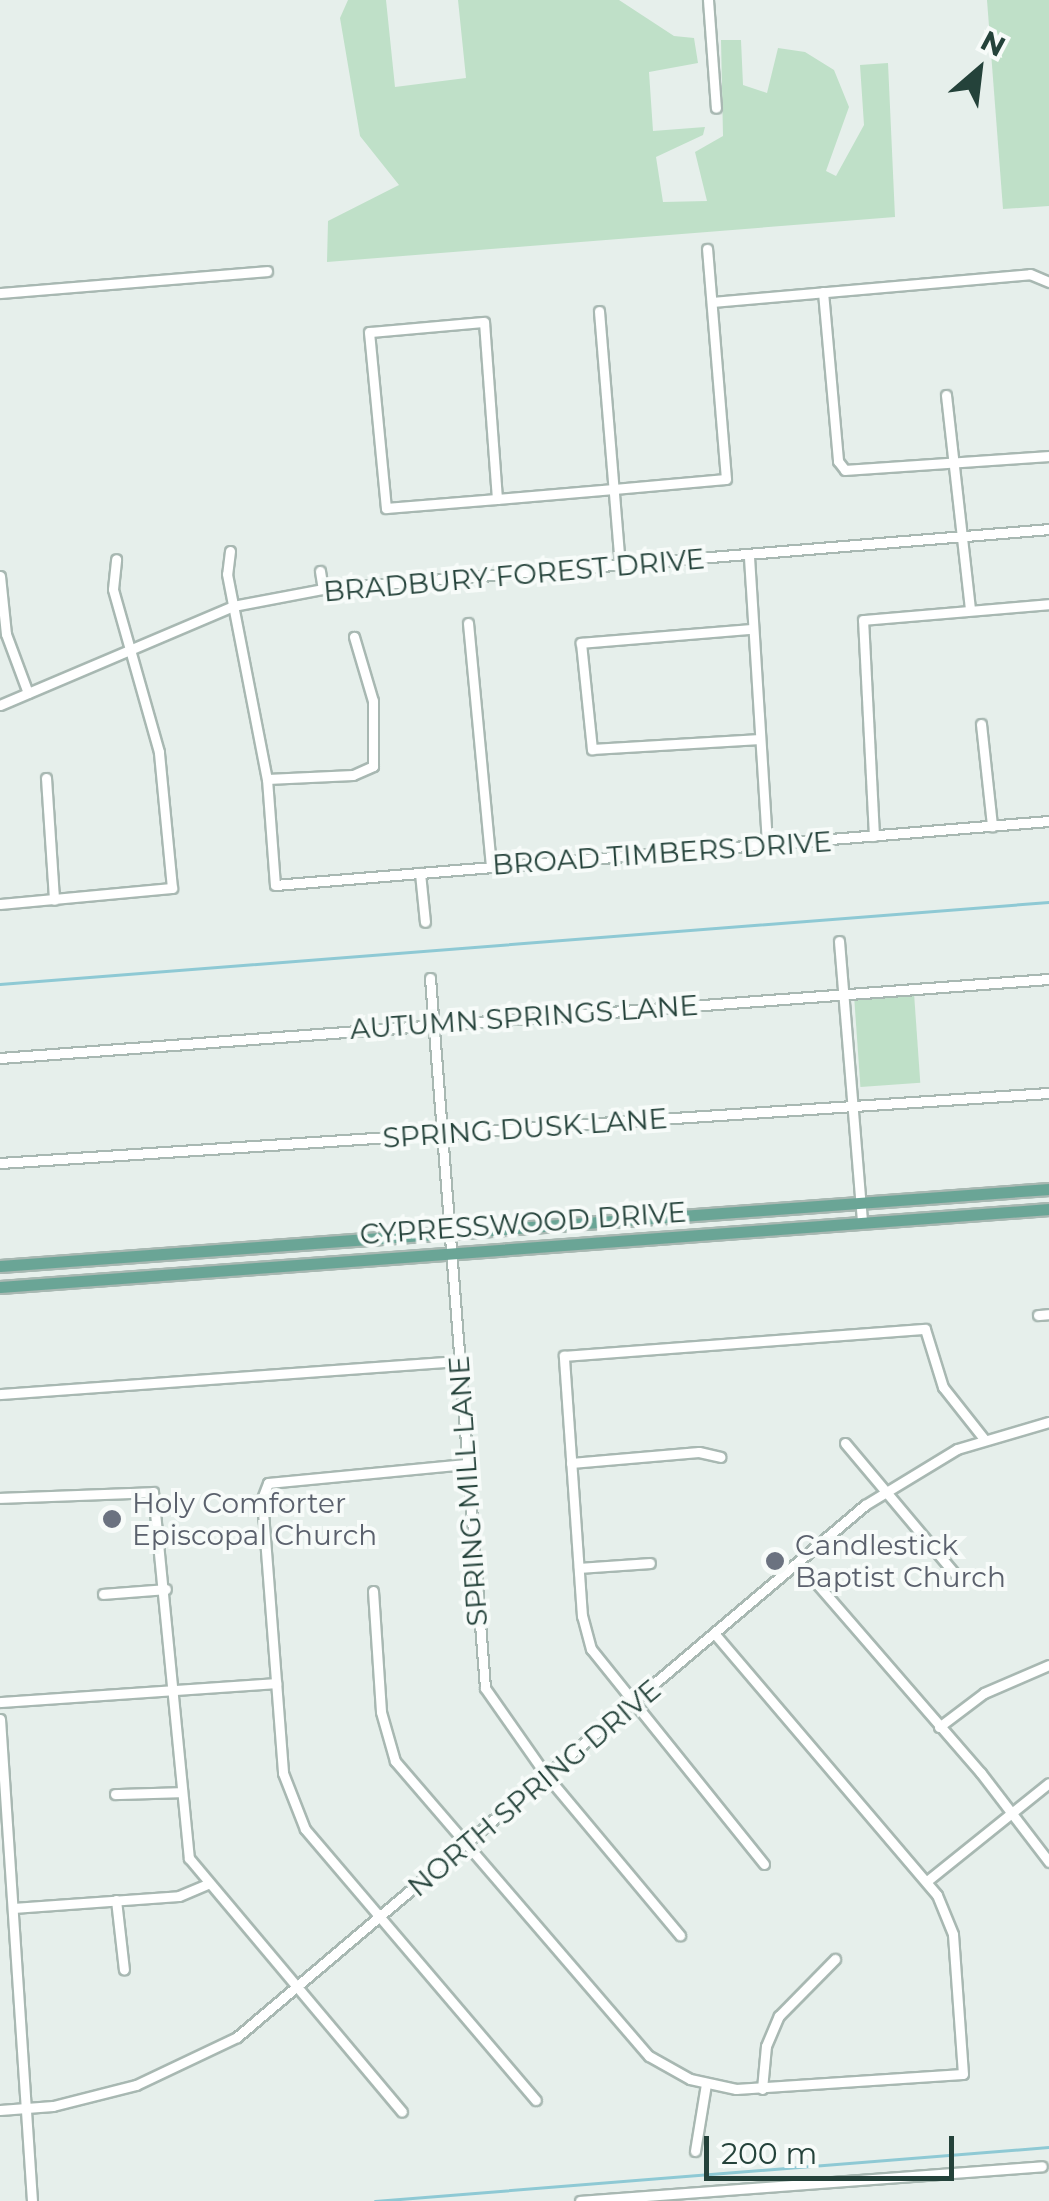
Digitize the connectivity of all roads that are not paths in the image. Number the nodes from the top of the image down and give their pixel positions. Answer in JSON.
{"nodes":[{"id":1,"x":708,"y":0,"type":"edge"},
{"id":2,"x":716,"y":108,"type":"dead end"},
{"id":3,"x":707,"y":249,"type":"dead end"},
{"id":4,"x":267,"y":271,"type":"dead end"},
{"id":5,"x":1047,"y":280,"type":"edge"},
{"id":6,"x":823,"y":292,"type":"junction"},
{"id":7,"x":0,"y":293,"type":"edge"},
{"id":8,"x":712,"y":302,"type":"junction"},
{"id":9,"x":599,"y":311,"type":"dead end"},
{"id":10,"x":946,"y":395,"type":"dead end"},
{"id":11,"x":1049,"y":456,"type":"edge"},
{"id":12,"x":953,"y":464,"type":"junction"},
{"id":13,"x":614,"y":489,"type":"junction"},
{"id":14,"x":497,"y":498,"type":"junction"},
{"id":15,"x":1049,"y":529,"type":"edge"},
{"id":16,"x":962,"y":539,"type":"junction"},
{"id":17,"x":230,"y":551,"type":"dead end"},
{"id":18,"x":749,"y":557,"type":"junction"},
{"id":19,"x":116,"y":559,"type":"dead end"},
{"id":20,"x":620,"y":566,"type":"junction"},
{"id":21,"x":320,"y":571,"type":"dead end"},
{"id":22,"x":0,"y":576,"type":"edge"},
{"id":23,"x":322,"y":589,"type":"junction"},
{"id":24,"x":1049,"y":604,"type":"edge"},
{"id":25,"x":233,"y":606,"type":"junction"},
{"id":26,"x":970,"y":609,"type":"junction"},
{"id":27,"x":468,"y":623,"type":"dead end"},
{"id":28,"x":750,"y":629,"type":"junction"},
{"id":29,"x":354,"y":637,"type":"dead end"},
{"id":30,"x":128,"y":650,"type":"junction"},
{"id":31,"x":28,"y":693,"type":"junction"},
{"id":32,"x":0,"y":705,"type":"edge"},
{"id":33,"x":981,"y":724,"type":"dead end"},
{"id":34,"x":760,"y":739,"type":"junction"},
{"id":35,"x":46,"y":778,"type":"dead end"},
{"id":36,"x":268,"y":779,"type":"junction"},
{"id":37,"x":1049,"y":821,"type":"edge"},
{"id":38,"x":992,"y":826,"type":"junction"},
{"id":39,"x":874,"y":836,"type":"junction"},
{"id":40,"x":767,"y":846,"type":"junction"},
{"id":41,"x":491,"y":865,"type":"junction"},
{"id":42,"x":420,"y":873,"type":"junction"},
{"id":43,"x":54,"y":900,"type":"junction"},
{"id":44,"x":0,"y":904,"type":"edge"},
{"id":45,"x":425,"y":922,"type":"dead end"},
{"id":46,"x":840,"y":941,"type":"dead end"},
{"id":47,"x":430,"y":978,"type":"dead end"},
{"id":48,"x":1049,"y":979,"type":"edge"},
{"id":49,"x":843,"y":992,"type":"junction"},
{"id":50,"x":433,"y":1023,"type":"junction"},
{"id":51,"x":0,"y":1058,"type":"edge"},
{"id":52,"x":1049,"y":1093,"type":"edge"},
{"id":53,"x":854,"y":1106,"type":"junction"},
{"id":54,"x":441,"y":1134,"type":"junction"},
{"id":55,"x":0,"y":1164,"type":"edge"},
{"id":56,"x":1049,"y":1189,"type":"edge"},
{"id":57,"x":860,"y":1205,"type":"junction"},
{"id":58,"x":1049,"y":1210,"type":"edge"},
{"id":59,"x":653,"y":1219,"type":"junction"},
{"id":60,"x":862,"y":1224,"type":"junction"},
{"id":61,"x":446,"y":1234,"type":"junction"},
{"id":62,"x":655,"y":1240,"type":"junction"},
{"id":63,"x":200,"y":1253,"type":"junction"},
{"id":64,"x":448,"y":1254,"type":"junction"},
{"id":65,"x":0,"y":1266,"type":"edge"},
{"id":66,"x":200,"y":1272,"type":"junction"},
{"id":67,"x":0,"y":1287,"type":"edge"},
{"id":68,"x":458,"y":1361,"type":"junction"},
{"id":69,"x":0,"y":1394,"type":"edge"},
{"id":70,"x":1049,"y":1422,"type":"edge"},
{"id":71,"x":984,"y":1439,"type":"junction"},
{"id":72,"x":844,"y":1444,"type":"dead end"},
{"id":73,"x":720,"y":1457,"type":"dead end"},
{"id":74,"x":571,"y":1463,"type":"junction"},
{"id":75,"x":466,"y":1464,"type":"junction"},
{"id":76,"x":884,"y":1491,"type":"junction"},
{"id":77,"x":0,"y":1498,"type":"edge"},
{"id":78,"x":799,"y":1563,"type":"junction"},
{"id":79,"x":650,"y":1564,"type":"dead end"},
{"id":80,"x":579,"y":1568,"type":"junction"},
{"id":81,"x":954,"y":1573,"type":"dead end"},
{"id":82,"x":166,"y":1589,"type":"junction"},
{"id":83,"x":373,"y":1591,"type":"dead end"},
{"id":84,"x":103,"y":1594,"type":"dead end"},
{"id":85,"x":715,"y":1634,"type":"junction"},
{"id":86,"x":1049,"y":1665,"type":"edge"},
{"id":87,"x":276,"y":1683,"type":"junction"},
{"id":88,"x":174,"y":1690,"type":"junction"},
{"id":89,"x":0,"y":1702,"type":"edge"},
{"id":90,"x":631,"y":1706,"type":"junction"},
{"id":91,"x":0,"y":1719,"type":"edge"},
{"id":92,"x":938,"y":1727,"type":"junction"},
{"id":93,"x":1,"y":1760,"type":"edge"},
{"id":94,"x":546,"y":1775,"type":"junction"},
{"id":95,"x":1049,"y":1783,"type":"edge"},
{"id":96,"x":182,"y":1792,"type":"junction"},
{"id":97,"x":115,"y":1794,"type":"dead end"},
{"id":98,"x":1011,"y":1811,"type":"junction"},
{"id":99,"x":466,"y":1848,"type":"junction"},
{"id":100,"x":1049,"y":1862,"type":"edge"},
{"id":101,"x":764,"y":1864,"type":"dead end"},
{"id":102,"x":927,"y":1882,"type":"junction"},
{"id":103,"x":206,"y":1884,"type":"junction"},
{"id":104,"x":116,"y":1900,"type":"junction"},
{"id":105,"x":13,"y":1908,"type":"junction"},
{"id":106,"x":381,"y":1918,"type":"junction"},
{"id":107,"x":680,"y":1934,"type":"dead end"},
{"id":108,"x":835,"y":1959,"type":"dead end"},
{"id":109,"x":124,"y":1970,"type":"dead end"},
{"id":110,"x":298,"y":1991,"type":"junction"},
{"id":111,"x":706,"y":2084,"type":"junction"},
{"id":112,"x":762,"y":2089,"type":"junction"},
{"id":113,"x":536,"y":2100,"type":"dead end"},
{"id":114,"x":24,"y":2108,"type":"junction"},
{"id":115,"x":0,"y":2110,"type":"edge"},
{"id":116,"x":402,"y":2112,"type":"dead end"},
{"id":117,"x":695,"y":2151,"type":"dead end"},
{"id":118,"x":1042,"y":2166,"type":"dead end"},
{"id":119,"x":32,"y":2201,"type":"edge"},
{"id":120,"x":580,"y":2201,"type":"edge"}],
"edges":[{"from":1,"to":2,"type":"street"},
{"from":3,"to":8,"type":"street"},
{"from":4,"to":7,"type":"street"},
{"from":5,"to":6,"type":"street"},
{"from":6,"to":8,"type":"street"},
{"from":6,"to":12,"type":"street"},
{"from":8,"to":13,"type":"street"},
{"from":9,"to":13,"type":"street"},
{"from":10,"to":12,"type":"street"},
{"from":11,"to":12,"type":"street"},
{"from":12,"to":16,"type":"street"},
{"from":13,"to":14,"type":"street"},
{"from":13,"to":20,"type":"street"},
{"from":14,"to":14,"type":"street"},
{"from":15,"to":16,"type":"street","name":"BRADBURY FOREST DRIVE"},
{"from":16,"to":18,"type":"street","name":"BRADBURY FOREST DRIVE"},
{"from":16,"to":26,"type":"street"},
{"from":17,"to":25,"type":"street"},
{"from":18,"to":20,"type":"street","name":"BRADBURY FOREST DRIVE"},
{"from":18,"to":28,"type":"street"},
{"from":19,"to":30,"type":"street"},
{"from":20,"to":23,"type":"street","name":"BRADBURY FOREST DRIVE"},
{"from":21,"to":23,"type":"street"},
{"from":22,"to":31,"type":"street"},
{"from":23,"to":25,"type":"street","name":"BRADBURY FOREST DRIVE"},
{"from":24,"to":26,"type":"street"},
{"from":25,"to":30,"type":"street","name":"BRADBURY FOREST DRIVE"},
{"from":25,"to":36,"type":"street"},
{"from":26,"to":39,"type":"street"},
{"from":27,"to":41,"type":"street"},
{"from":28,"to":34,"type":"street"},
{"from":28,"to":34,"type":"street"},
{"from":29,"to":36,"type":"street"},
{"from":30,"to":31,"type":"street","name":"BRADBURY FOREST DRIVE"},
{"from":30,"to":43,"type":"street"},
{"from":31,"to":32,"type":"street","name":"BRADBURY FOREST DRIVE"},
{"from":33,"to":38,"type":"street"},
{"from":34,"to":40,"type":"street"},
{"from":35,"to":43,"type":"street"},
{"from":36,"to":42,"type":"street","name":"BROAD TIMBERS DRIVE"},
{"from":37,"to":38,"type":"street","name":"BROAD TIMBERS DRIVE"},
{"from":38,"to":39,"type":"street","name":"BROAD TIMBERS DRIVE"},
{"from":39,"to":40,"type":"street","name":"BROAD TIMBERS DRIVE"},
{"from":40,"to":41,"type":"street","name":"BROAD TIMBERS DRIVE"},
{"from":41,"to":42,"type":"street","name":"BROAD TIMBERS DRIVE"},
{"from":42,"to":45,"type":"street"},
{"from":43,"to":44,"type":"street"},
{"from":46,"to":49,"type":"street"},
{"from":47,"to":50,"type":"street","name":"SPRING MILL LANE"},
{"from":48,"to":49,"type":"street","name":"AUTUMN SPRINGS LANE"},
{"from":49,"to":50,"type":"street","name":"AUTUMN SPRINGS LANE"},
{"from":49,"to":53,"type":"street"},
{"from":50,"to":51,"type":"street","name":"AUTUMN SPRINGS LANE"},
{"from":50,"to":54,"type":"street","name":"SPRING MILL LANE"},
{"from":52,"to":53,"type":"street","name":"SPRING DUSK LANE"},
{"from":53,"to":54,"type":"street","name":"SPRING DUSK LANE"},
{"from":53,"to":57,"type":"street"},
{"from":54,"to":55,"type":"street","name":"SPRING DUSK LANE"},
{"from":54,"to":61,"type":"street","name":"SPRING MILL LANE"},
{"from":56,"to":57,"type":"main road","name":"CYPRESSWOOD DRIVE"},
{"from":57,"to":59,"type":"main road","name":"CYPRESSWOOD DRIVE"},
{"from":57,"to":60,"type":"street"},
{"from":58,"to":60,"type":"main road","name":"CYPRESSWOOD DRIVE"},
{"from":59,"to":61,"type":"main road","name":"CYPRESSWOOD DRIVE"},
{"from":59,"to":62,"type":"main road"},
{"from":60,"to":62,"type":"main road","name":"CYPRESSWOOD DRIVE"},
{"from":61,"to":63,"type":"main road","name":"CYPRESSWOOD DRIVE"},
{"from":61,"to":64,"type":"street","name":"SPRING MILL LANE"},
{"from":62,"to":64,"type":"main road","name":"CYPRESSWOOD DRIVE"},
{"from":63,"to":65,"type":"main road","name":"CYPRESSWOOD DRIVE"},
{"from":63,"to":66,"type":"main road"},
{"from":64,"to":66,"type":"main road","name":"CYPRESSWOOD DRIVE"},
{"from":64,"to":68,"type":"street","name":"SPRING MILL LANE"},
{"from":66,"to":67,"type":"main road","name":"CYPRESSWOOD DRIVE"},
{"from":68,"to":69,"type":"street"},
{"from":68,"to":75,"type":"street","name":"SPRING MILL LANE"},
{"from":70,"to":71,"type":"street","name":"NORTH SPRING DRIVE"},
{"from":71,"to":74,"type":"street"},
{"from":71,"to":76,"type":"street","name":"NORTH SPRING DRIVE"},
{"from":72,"to":76,"type":"street"},
{"from":73,"to":74,"type":"street"},
{"from":74,"to":80,"type":"street"},
{"from":75,"to":87,"type":"street"},
{"from":75,"to":94,"type":"street","name":"SPRING MILL LANE"},
{"from":76,"to":78,"type":"street","name":"NORTH SPRING DRIVE"},
{"from":76,"to":81,"type":"street"},
{"from":77,"to":82,"type":"street"},
{"from":78,"to":85,"type":"street","name":"NORTH SPRING DRIVE"},
{"from":78,"to":92,"type":"street"},
{"from":79,"to":80,"type":"street"},
{"from":80,"to":90,"type":"street"},
{"from":82,"to":84,"type":"street"},
{"from":82,"to":88,"type":"street"},
{"from":83,"to":99,"type":"street"},
{"from":85,"to":90,"type":"street","name":"NORTH SPRING DRIVE"},
{"from":85,"to":102,"type":"street"},
{"from":86,"to":92,"type":"street"},
{"from":87,"to":88,"type":"street"},
{"from":87,"to":106,"type":"street"},
{"from":88,"to":89,"type":"street"},
{"from":88,"to":96,"type":"street"},
{"from":90,"to":94,"type":"street","name":"NORTH SPRING DRIVE"},
{"from":90,"to":101,"type":"street"},
{"from":91,"to":93,"type":"street"},
{"from":92,"to":98,"type":"street"},
{"from":93,"to":105,"type":"street"},
{"from":94,"to":99,"type":"street","name":"NORTH SPRING DRIVE"},
{"from":94,"to":107,"type":"street","name":"SPRING MILL LANE"},
{"from":95,"to":98,"type":"street"},
{"from":96,"to":97,"type":"street"},
{"from":96,"to":103,"type":"street"},
{"from":98,"to":100,"type":"street"},
{"from":98,"to":102,"type":"street"},
{"from":99,"to":106,"type":"street","name":"NORTH SPRING DRIVE"},
{"from":99,"to":111,"type":"street"},
{"from":102,"to":112,"type":"street"},
{"from":103,"to":104,"type":"street"},
{"from":103,"to":110,"type":"street"},
{"from":104,"to":105,"type":"street"},
{"from":104,"to":109,"type":"street"},
{"from":105,"to":114,"type":"street"},
{"from":106,"to":110,"type":"street","name":"NORTH SPRING DRIVE"},
{"from":106,"to":113,"type":"street"},
{"from":108,"to":112,"type":"street"},
{"from":110,"to":114,"type":"street","name":"NORTH SPRING DRIVE"},
{"from":110,"to":116,"type":"street"},
{"from":111,"to":112,"type":"street"},
{"from":111,"to":117,"type":"street"},
{"from":114,"to":115,"type":"street","name":"NORTH SPRING DRIVE"},
{"from":114,"to":119,"type":"street"},
{"from":118,"to":120,"type":"street"}]}
